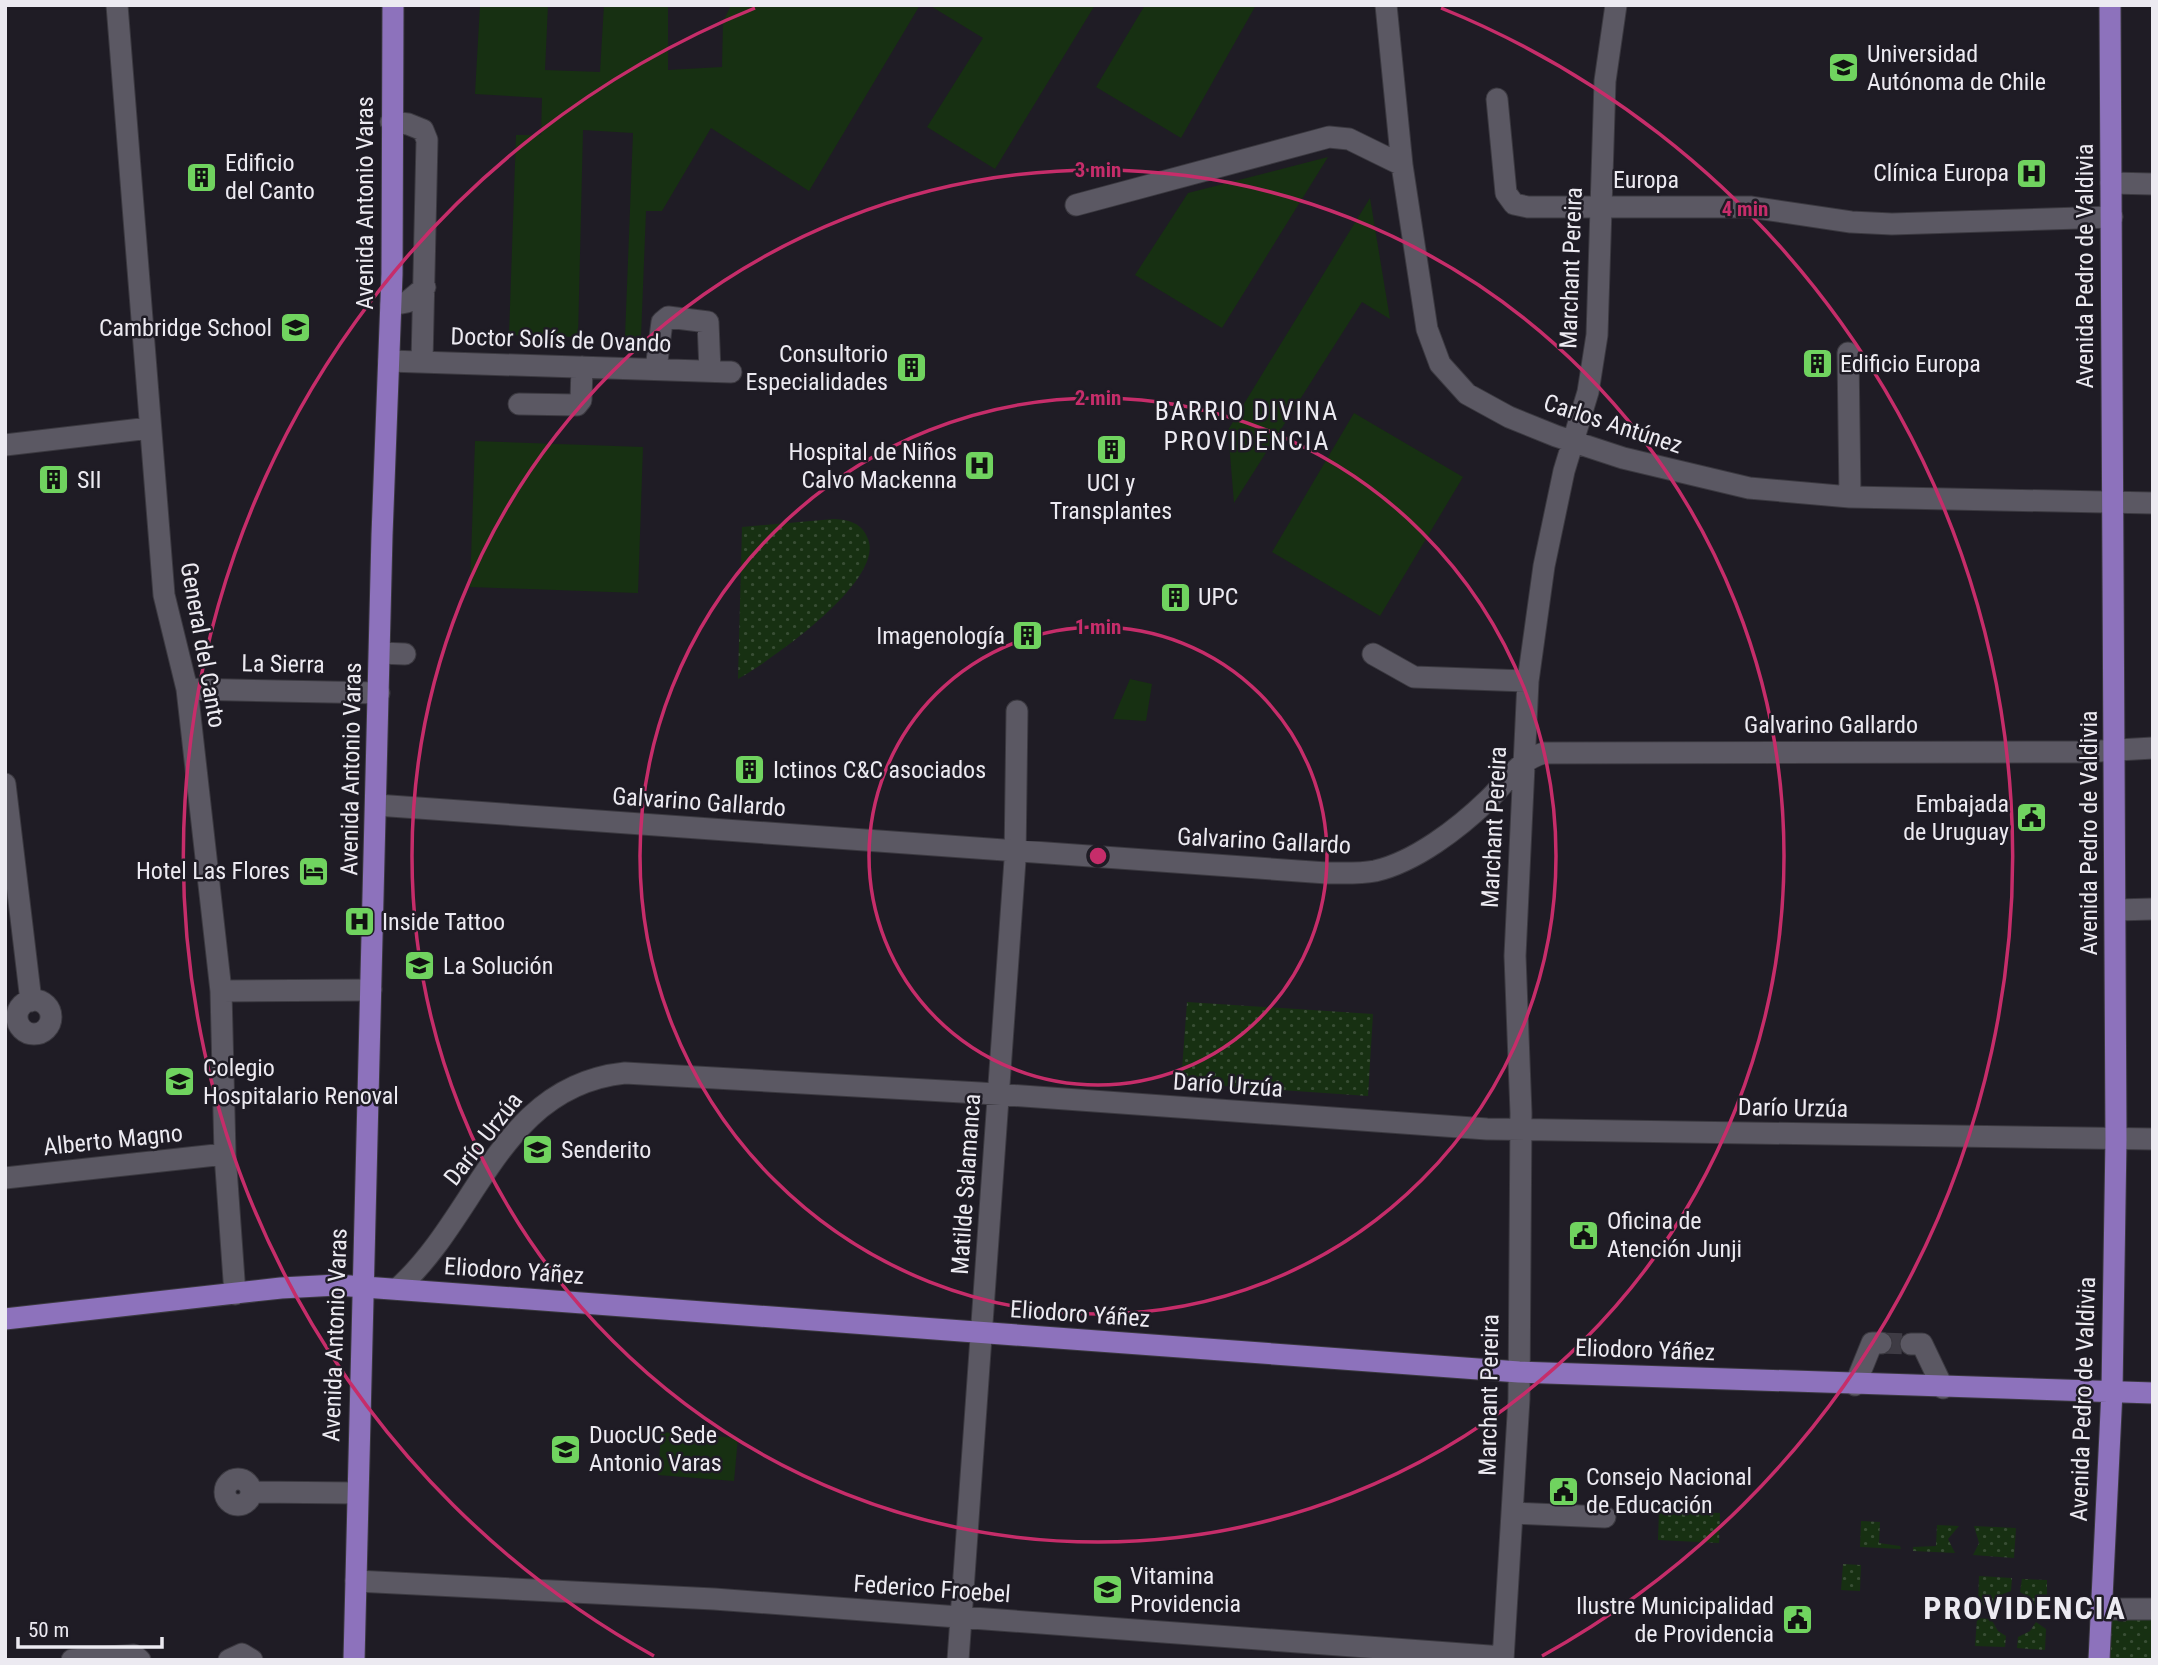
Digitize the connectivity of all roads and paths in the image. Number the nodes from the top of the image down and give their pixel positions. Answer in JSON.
{"nodes":[{"id":1,"x":117,"y":5,"type":"edge"},
{"id":2,"x":393,"y":5,"type":"edge"},
{"id":3,"x":1386,"y":5,"type":"edge"},
{"id":4,"x":1616,"y":5,"type":"edge"},
{"id":5,"x":2110,"y":5,"type":"edge"},
{"id":6,"x":1497,"y":99,"type":"dead end"},
{"id":7,"x":391,"y":122,"type":"junction"},
{"id":8,"x":1402,"y":165,"type":"junction"},
{"id":9,"x":2111,"y":183,"type":"junction"},
{"id":10,"x":2153,"y":184,"type":"edge"},
{"id":11,"x":1076,"y":205,"type":"dead end"},
{"id":12,"x":1600,"y":206,"type":"junction"},
{"id":13,"x":2112,"y":217,"type":"junction"},
{"id":14,"x":425,"y":287,"type":"junction"},
{"id":15,"x":391,"y":305,"type":"junction"},
{"id":16,"x":1848,"y":353,"type":"dead end"},
{"id":17,"x":389,"y":361,"type":"junction"},
{"id":18,"x":422,"y":362,"type":"junction"},
{"id":19,"x":582,"y":367,"type":"junction"},
{"id":20,"x":656,"y":369,"type":"junction"},
{"id":21,"x":710,"y":371,"type":"junction"},
{"id":22,"x":731,"y":372,"type":"dead end"},
{"id":23,"x":519,"y":404,"type":"dead end"},
{"id":24,"x":150,"y":428,"type":"junction"},
{"id":25,"x":1573,"y":441,"type":"junction"},
{"id":26,"x":5,"y":445,"type":"edge"},
{"id":27,"x":1850,"y":497,"type":"junction"},
{"id":28,"x":2113,"y":502,"type":"junction"},
{"id":29,"x":2153,"y":503,"type":"edge"},
{"id":30,"x":380,"y":653,"type":"junction"},
{"id":31,"x":405,"y":654,"type":"dead end"},
{"id":32,"x":1373,"y":654,"type":"dead end"},
{"id":33,"x":1528,"y":681,"type":"junction"},
{"id":34,"x":187,"y":689,"type":"junction"},
{"id":35,"x":379,"y":692,"type":"junction"},
{"id":36,"x":1017,"y":712,"type":"dead end"},
{"id":37,"x":2153,"y":748,"type":"edge"},
{"id":38,"x":2116,"y":752,"type":"junction"},
{"id":39,"x":1524,"y":760,"type":"junction"},
{"id":40,"x":5,"y":784,"type":"edge"},
{"id":41,"x":376,"y":805,"type":"junction"},
{"id":42,"x":1016,"y":851,"type":"junction"},
{"id":43,"x":2153,"y":909,"type":"edge"},
{"id":44,"x":2116,"y":910,"type":"junction"},
{"id":45,"x":371,"y":990,"type":"junction"},
{"id":46,"x":221,"y":991,"type":"junction"},
{"id":47,"x":31,"y":1001,"type":"junction"},
{"id":48,"x":11,"y":1021,"type":"edge"},
{"id":49,"x":999,"y":1095,"type":"junction"},
{"id":50,"x":1520,"y":1130,"type":"junction"},
{"id":51,"x":2116,"y":1139,"type":"junction"},
{"id":52,"x":2153,"y":1139,"type":"edge"},
{"id":53,"x":225,"y":1154,"type":"junction"},
{"id":54,"x":5,"y":1178,"type":"edge"},
{"id":55,"x":364,"y":1286,"type":"junction"},
{"id":56,"x":397,"y":1289,"type":"junction"},
{"id":57,"x":234,"y":1294,"type":"junction"},
{"id":58,"x":5,"y":1319,"type":"edge"},
{"id":59,"x":982,"y":1333,"type":"junction"},
{"id":60,"x":1881,"y":1343,"type":"dead end"},
{"id":61,"x":1911,"y":1344,"type":"tunnel mouth"},
{"id":62,"x":1518,"y":1372,"type":"junction"},
{"id":63,"x":1855,"y":1385,"type":"junction"},
{"id":64,"x":1943,"y":1388,"type":"junction"},
{"id":65,"x":2112,"y":1391,"type":"junction"},
{"id":66,"x":2153,"y":1393,"type":"edge"},
{"id":67,"x":252,"y":1492,"type":"dead end"},
{"id":68,"x":357,"y":1493,"type":"junction"},
{"id":69,"x":1512,"y":1513,"type":"junction"},
{"id":70,"x":1605,"y":1517,"type":"dead end"},
{"id":71,"x":356,"y":1581,"type":"junction"},
{"id":72,"x":2101,"y":1609,"type":"junction"},
{"id":73,"x":2153,"y":1609,"type":"edge"},
{"id":74,"x":962,"y":1618,"type":"junction"},
{"id":75,"x":1503,"y":1658,"type":"edge"},
{"id":76,"x":72,"y":1660,"type":"edge"},
{"id":77,"x":140,"y":1660,"type":"edge"},
{"id":78,"x":229,"y":1660,"type":"edge"},
{"id":79,"x":252,"y":1660,"type":"edge"},
{"id":80,"x":354,"y":1660,"type":"edge"},
{"id":81,"x":958,"y":1660,"type":"edge"},
{"id":82,"x":2099,"y":1660,"type":"edge"}],
"edges":[{"from":1,"to":24,"type":"street","name":"General del Canto"},
{"from":2,"to":7,"type":"main road","name":"Avenida Antonio Varas"},
{"from":3,"to":8,"type":"street","name":"Carlos Antúnez"},
{"from":4,"to":12,"type":"street","name":"Marchant Pereira"},
{"from":5,"to":9,"type":"main road","name":"Avenida Pedro de Valdivia"},
{"from":6,"to":12,"type":"street","name":"Europa"},
{"from":7,"to":14,"type":"street"},
{"from":7,"to":15,"type":"main road","name":"Avenida Antonio Varas"},
{"from":8,"to":11,"type":"street"},
{"from":8,"to":25,"type":"street","name":"Carlos Antúnez"},
{"from":9,"to":10,"type":"street"},
{"from":9,"to":13,"type":"main road","name":"Avenida Pedro de Valdivia"},
{"from":12,"to":13,"type":"street","name":"Europa"},
{"from":12,"to":25,"type":"street","name":"Marchant Pereira"},
{"from":13,"to":28,"type":"main road","name":"Avenida Pedro de Valdivia"},
{"from":14,"to":15,"type":"street"},
{"from":14,"to":18,"type":"street"},
{"from":15,"to":17,"type":"main road","name":"Avenida Antonio Varas"},
{"from":16,"to":27,"type":"street"},
{"from":17,"to":18,"type":"street","name":"Doctor Solís de Ovando"},
{"from":17,"to":30,"type":"main road","name":"Avenida Antonio Varas"},
{"from":18,"to":19,"type":"street","name":"Doctor Solís de Ovando"},
{"from":19,"to":20,"type":"street","name":"Doctor Solís de Ovando"},
{"from":19,"to":23,"type":"street"},
{"from":20,"to":21,"type":"street","name":"Doctor Solís de Ovando"},
{"from":20,"to":21,"type":"street"},
{"from":21,"to":22,"type":"street","name":"Doctor Solís de Ovando"},
{"from":24,"to":26,"type":"street"},
{"from":24,"to":34,"type":"street","name":"General del Canto"},
{"from":25,"to":27,"type":"street","name":"Carlos Antúnez"},
{"from":25,"to":33,"type":"street","name":"Marchant Pereira"},
{"from":27,"to":28,"type":"street","name":"Carlos Antúnez"},
{"from":28,"to":29,"type":"street","name":"Carlos Antúnez"},
{"from":28,"to":38,"type":"main road","name":"Avenida Pedro de Valdivia"},
{"from":30,"to":31,"type":"street"},
{"from":30,"to":35,"type":"main road","name":"Avenida Antonio Varas"},
{"from":32,"to":33,"type":"street"},
{"from":33,"to":39,"type":"street","name":"Marchant Pereira"},
{"from":34,"to":35,"type":"street","name":"La Sierra"},
{"from":34,"to":46,"type":"street","name":"General del Canto"},
{"from":35,"to":41,"type":"main road","name":"Avenida Antonio Varas"},
{"from":36,"to":42,"type":"street","name":"Matilde Salamanca"},
{"from":37,"to":38,"type":"street","name":"Galvarino Gallardo"},
{"from":38,"to":39,"type":"street","name":"Galvarino Gallardo"},
{"from":38,"to":44,"type":"main road","name":"Avenida Pedro de Valdivia"},
{"from":39,"to":42,"type":"street","name":"Galvarino Gallardo"},
{"from":39,"to":50,"type":"street","name":"Marchant Pereira"},
{"from":40,"to":47,"type":"street"},
{"from":41,"to":42,"type":"street","name":"Galvarino Gallardo"},
{"from":41,"to":45,"type":"main road","name":"Avenida Antonio Varas"},
{"from":42,"to":49,"type":"street","name":"Matilde Salamanca"},
{"from":43,"to":44,"type":"street"},
{"from":44,"to":51,"type":"main road","name":"Avenida Pedro de Valdivia"},
{"from":45,"to":46,"type":"street"},
{"from":45,"to":55,"type":"main road","name":"Avenida Antonio Varas"},
{"from":46,"to":53,"type":"street","name":"General del Canto"},
{"from":47,"to":48,"type":"street"},
{"from":47,"to":48,"type":"street"},
{"from":49,"to":50,"type":"street","name":"Darío Urzúa"},
{"from":49,"to":56,"type":"street","name":"Darío Urzúa"},
{"from":49,"to":59,"type":"street","name":"Matilde Salamanca"},
{"from":50,"to":51,"type":"street","name":"Darío Urzúa"},
{"from":50,"to":62,"type":"street","name":"Marchant Pereira"},
{"from":51,"to":52,"type":"street","name":"Darío Urzúa"},
{"from":51,"to":65,"type":"main road","name":"Avenida Pedro de Valdivia"},
{"from":53,"to":54,"type":"street","name":"Alberto Magno"},
{"from":53,"to":57,"type":"street","name":"General del Canto"},
{"from":55,"to":56,"type":"main road","name":"Eliodoro Yáñez"},
{"from":55,"to":57,"type":"main road","name":"Eliodoro Yáñez"},
{"from":55,"to":68,"type":"main road","name":"Avenida Antonio Varas"},
{"from":56,"to":59,"type":"main road","name":"Eliodoro Yáñez"},
{"from":57,"to":58,"type":"main road","name":"Eliodoro Yáñez"},
{"from":59,"to":62,"type":"main road","name":"Eliodoro Yáñez"},
{"from":59,"to":74,"type":"street","name":"Matilde Salamanca"},
{"from":60,"to":63,"type":"street"},
{"from":61,"to":64,"type":"street"},
{"from":62,"to":63,"type":"main road","name":"Eliodoro Yáñez"},
{"from":62,"to":69,"type":"street","name":"Marchant Pereira"},
{"from":63,"to":64,"type":"main road","name":"Eliodoro Yáñez"},
{"from":64,"to":65,"type":"main road","name":"Eliodoro Yáñez"},
{"from":65,"to":66,"type":"main road","name":"Eliodoro Yáñez"},
{"from":65,"to":72,"type":"main road","name":"Avenida Pedro de Valdivia"},
{"from":67,"to":68,"type":"street"},
{"from":68,"to":71,"type":"main road","name":"Avenida Antonio Varas"},
{"from":69,"to":70,"type":"street"},
{"from":69,"to":75,"type":"street","name":"Marchant Pereira"},
{"from":71,"to":74,"type":"street","name":"Federico Froebel"},
{"from":71,"to":80,"type":"main road","name":"Avenida Antonio Varas"},
{"from":72,"to":73,"type":"street"},
{"from":72,"to":82,"type":"main road","name":"Avenida Pedro de Valdivia"},
{"from":74,"to":75,"type":"street","name":"Federico Froebel"},
{"from":74,"to":81,"type":"street","name":"Matilde Salamanca"},
{"from":76,"to":77,"type":"street"},
{"from":78,"to":79,"type":"street"}]}
